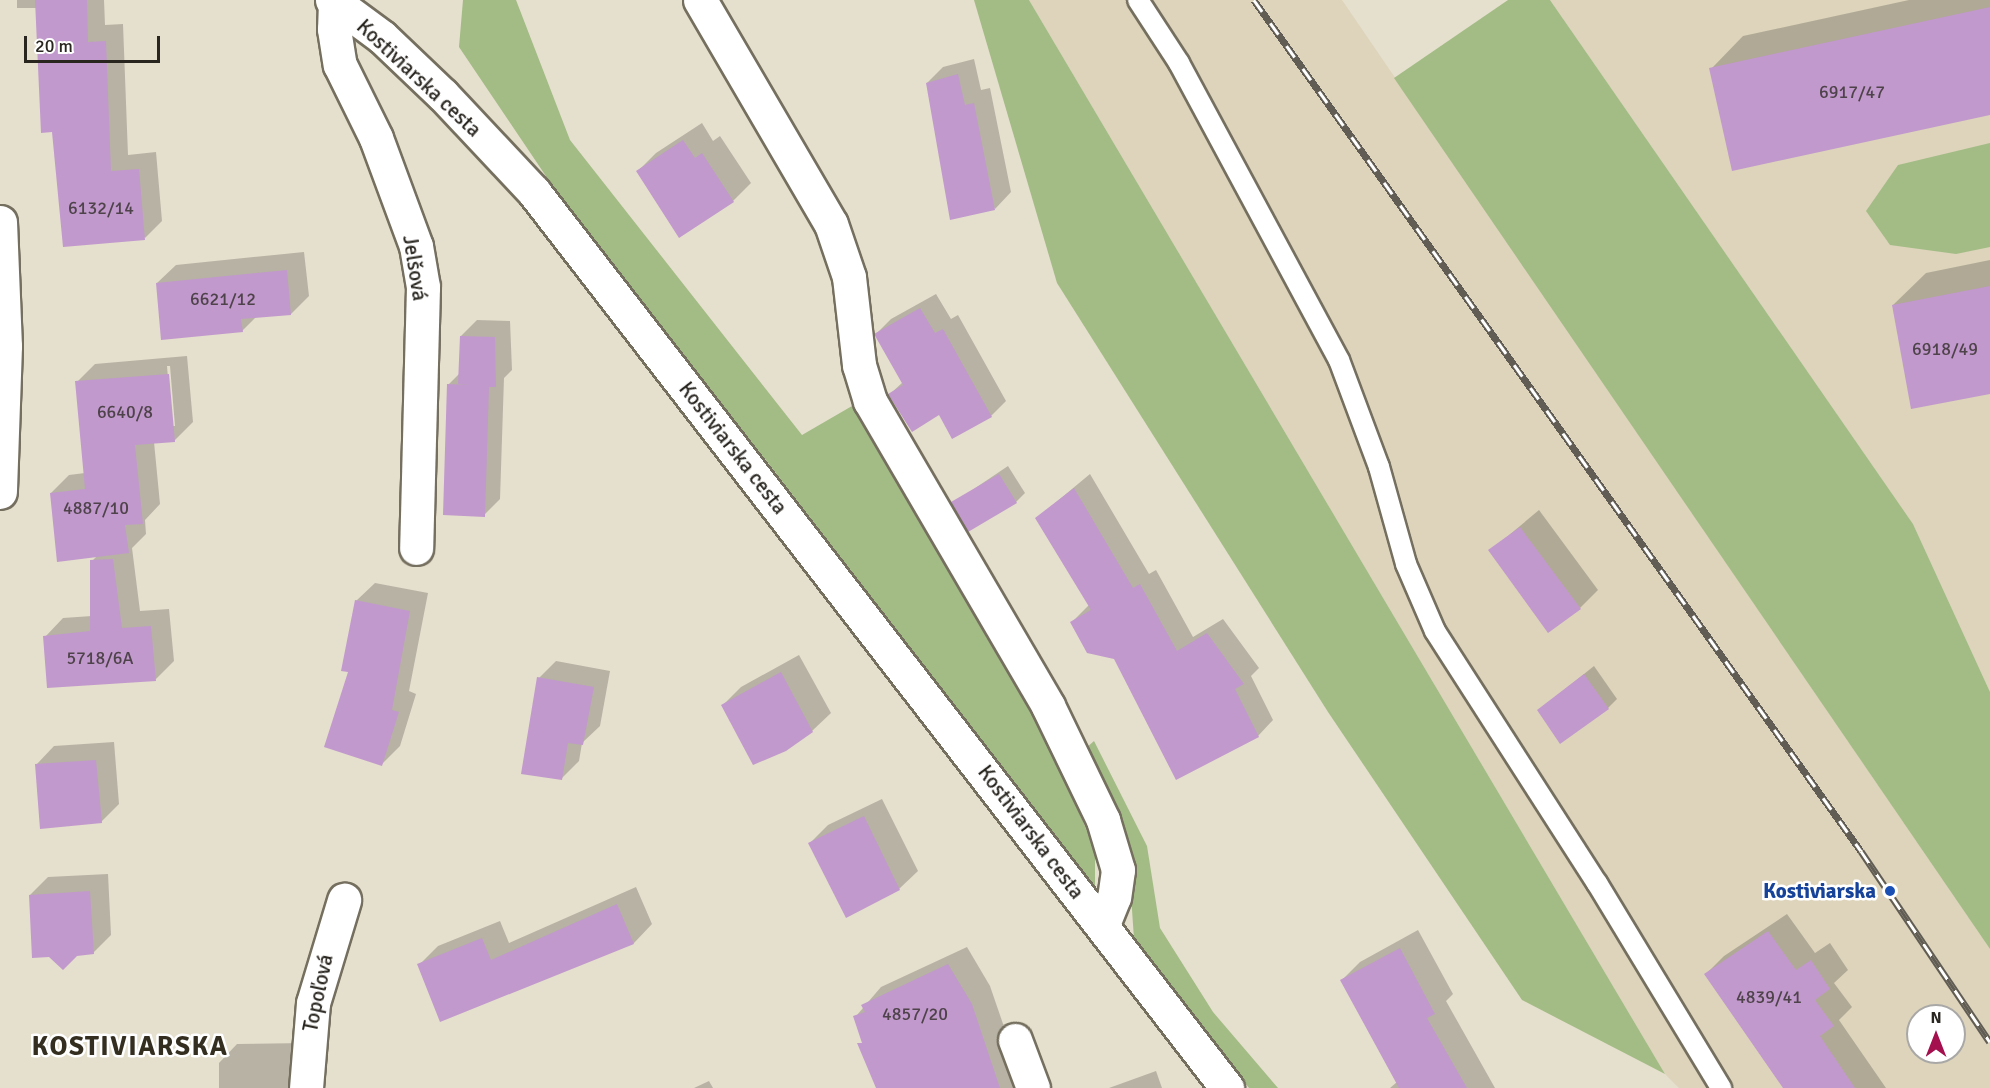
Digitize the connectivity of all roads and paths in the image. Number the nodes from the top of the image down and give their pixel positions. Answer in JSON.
{"nodes":[{"id":1,"x":700,"y":0,"type":"edge"},
{"id":2,"x":1138,"y":0,"type":"edge"},
{"id":3,"x":333,"y":1,"type":"edge"},
{"id":4,"x":0,"y":222,"type":"edge"},
{"id":5,"x":0,"y":492,"type":"edge"},
{"id":6,"x":416,"y":548,"type":"dead end"},
{"id":7,"x":344,"y":900,"type":"dead end"},
{"id":8,"x":1102,"y":926,"type":"junction"},
{"id":9,"x":1015,"y":1040,"type":"dead end"},
{"id":10,"x":306,"y":1088,"type":"edge"},
{"id":11,"x":1033,"y":1088,"type":"edge"},
{"id":12,"x":1227,"y":1088,"type":"edge"},
{"id":13,"x":1720,"y":1088,"type":"edge"}],
"edges":[{"from":1,"to":8,"type":"street","name":"Kostiviarska cesta"},
{"from":2,"to":13,"type":"lane"},
{"from":3,"to":6,"type":"street","name":"Jelšová"},
{"from":3,"to":8,"type":"street","name":"Kostiviarska cesta"},
{"from":4,"to":5,"type":"street"},
{"from":7,"to":10,"type":"street","name":"Topoľová"},
{"from":8,"to":12,"type":"street","name":"Kostiviarska cesta"},
{"from":9,"to":11,"type":"street"}]}
